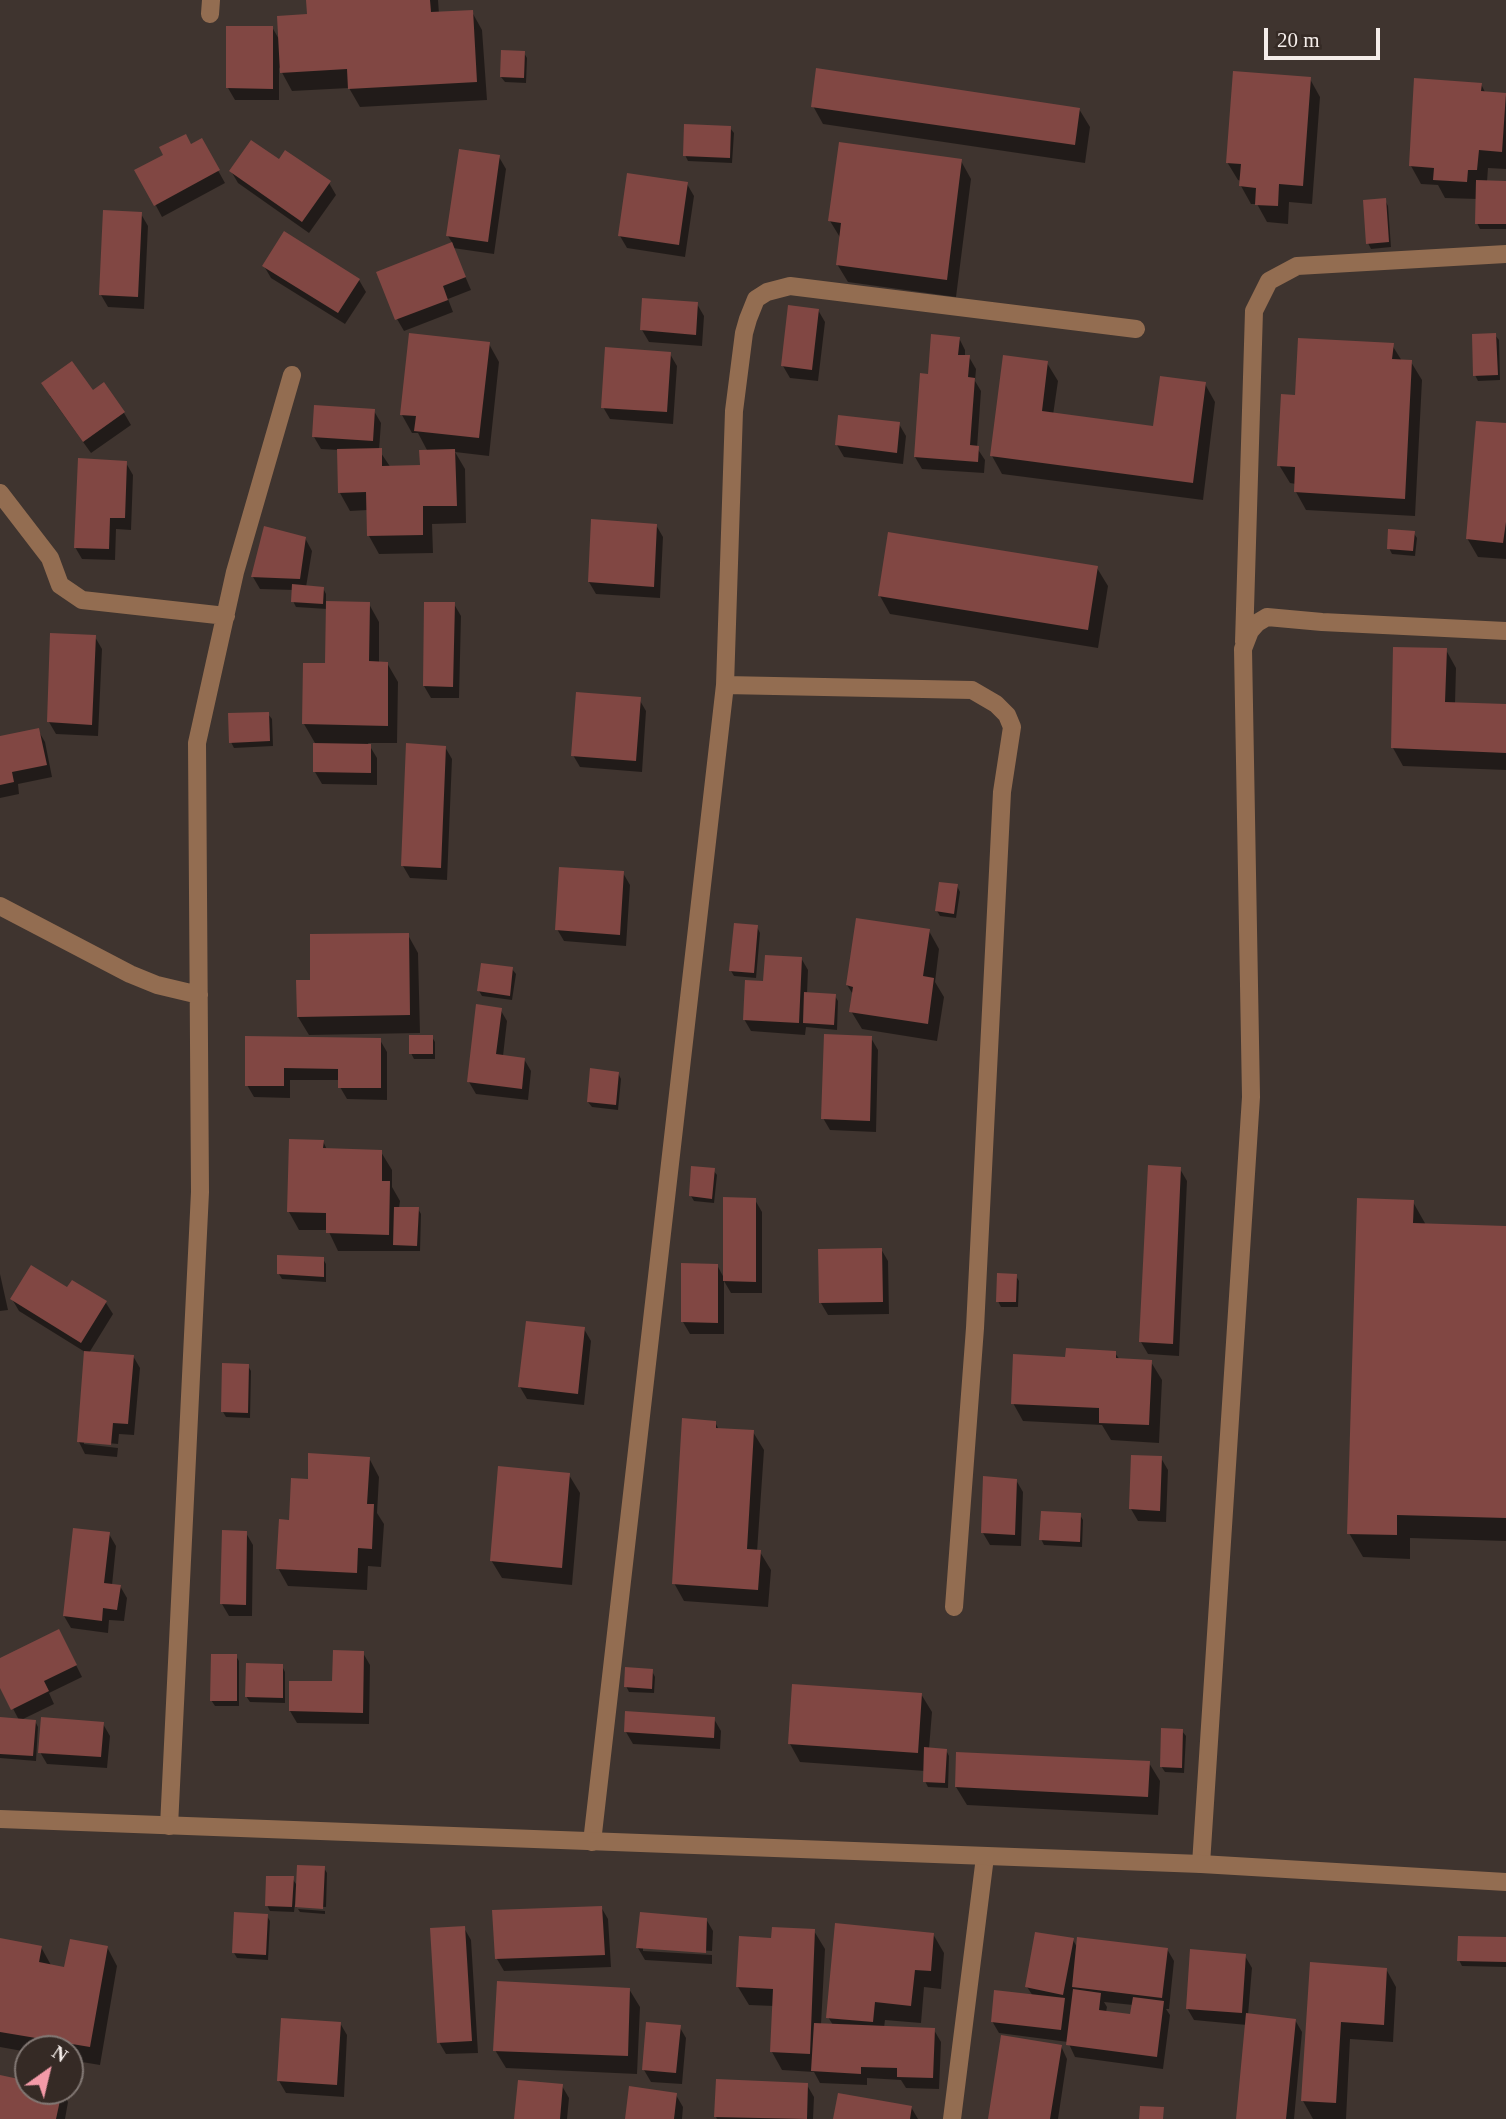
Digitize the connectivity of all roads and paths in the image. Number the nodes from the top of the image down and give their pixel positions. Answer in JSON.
{"nodes":[{"id":1,"x":1506,"y":254,"type":"edge"},
{"id":2,"x":1136,"y":329,"type":"dead end"},
{"id":3,"x":292,"y":375,"type":"dead end"},
{"id":4,"x":0,"y":493,"type":"edge"},
{"id":5,"x":226,"y":615,"type":"junction"},
{"id":6,"x":1506,"y":631,"type":"edge"},
{"id":7,"x":1244,"y":649,"type":"junction"},
{"id":8,"x":725,"y":685,"type":"junction"},
{"id":9,"x":0,"y":906,"type":"edge"},
{"id":10,"x":199,"y":995,"type":"junction"},
{"id":11,"x":954,"y":1607,"type":"dead end"},
{"id":12,"x":0,"y":1819,"type":"edge"},
{"id":13,"x":169,"y":1826,"type":"junction"},
{"id":14,"x":592,"y":1842,"type":"junction"},
{"id":15,"x":985,"y":1857,"type":"junction"},
{"id":16,"x":1201,"y":1864,"type":"junction"},
{"id":17,"x":1506,"y":1882,"type":"edge"},
{"id":18,"x":952,"y":2119,"type":"edge"}],
"edges":[{"from":1,"to":7,"type":"street"},
{"from":2,"to":8,"type":"street"},
{"from":3,"to":5,"type":"street"},
{"from":4,"to":5,"type":"street"},
{"from":5,"to":10,"type":"street"},
{"from":6,"to":7,"type":"street"},
{"from":7,"to":16,"type":"street"},
{"from":8,"to":11,"type":"street"},
{"from":8,"to":14,"type":"street"},
{"from":9,"to":10,"type":"street"},
{"from":10,"to":13,"type":"street"},
{"from":12,"to":13,"type":"street"},
{"from":13,"to":14,"type":"street"},
{"from":14,"to":15,"type":"street"},
{"from":15,"to":16,"type":"street"},
{"from":15,"to":18,"type":"street"},
{"from":16,"to":17,"type":"street"}]}
